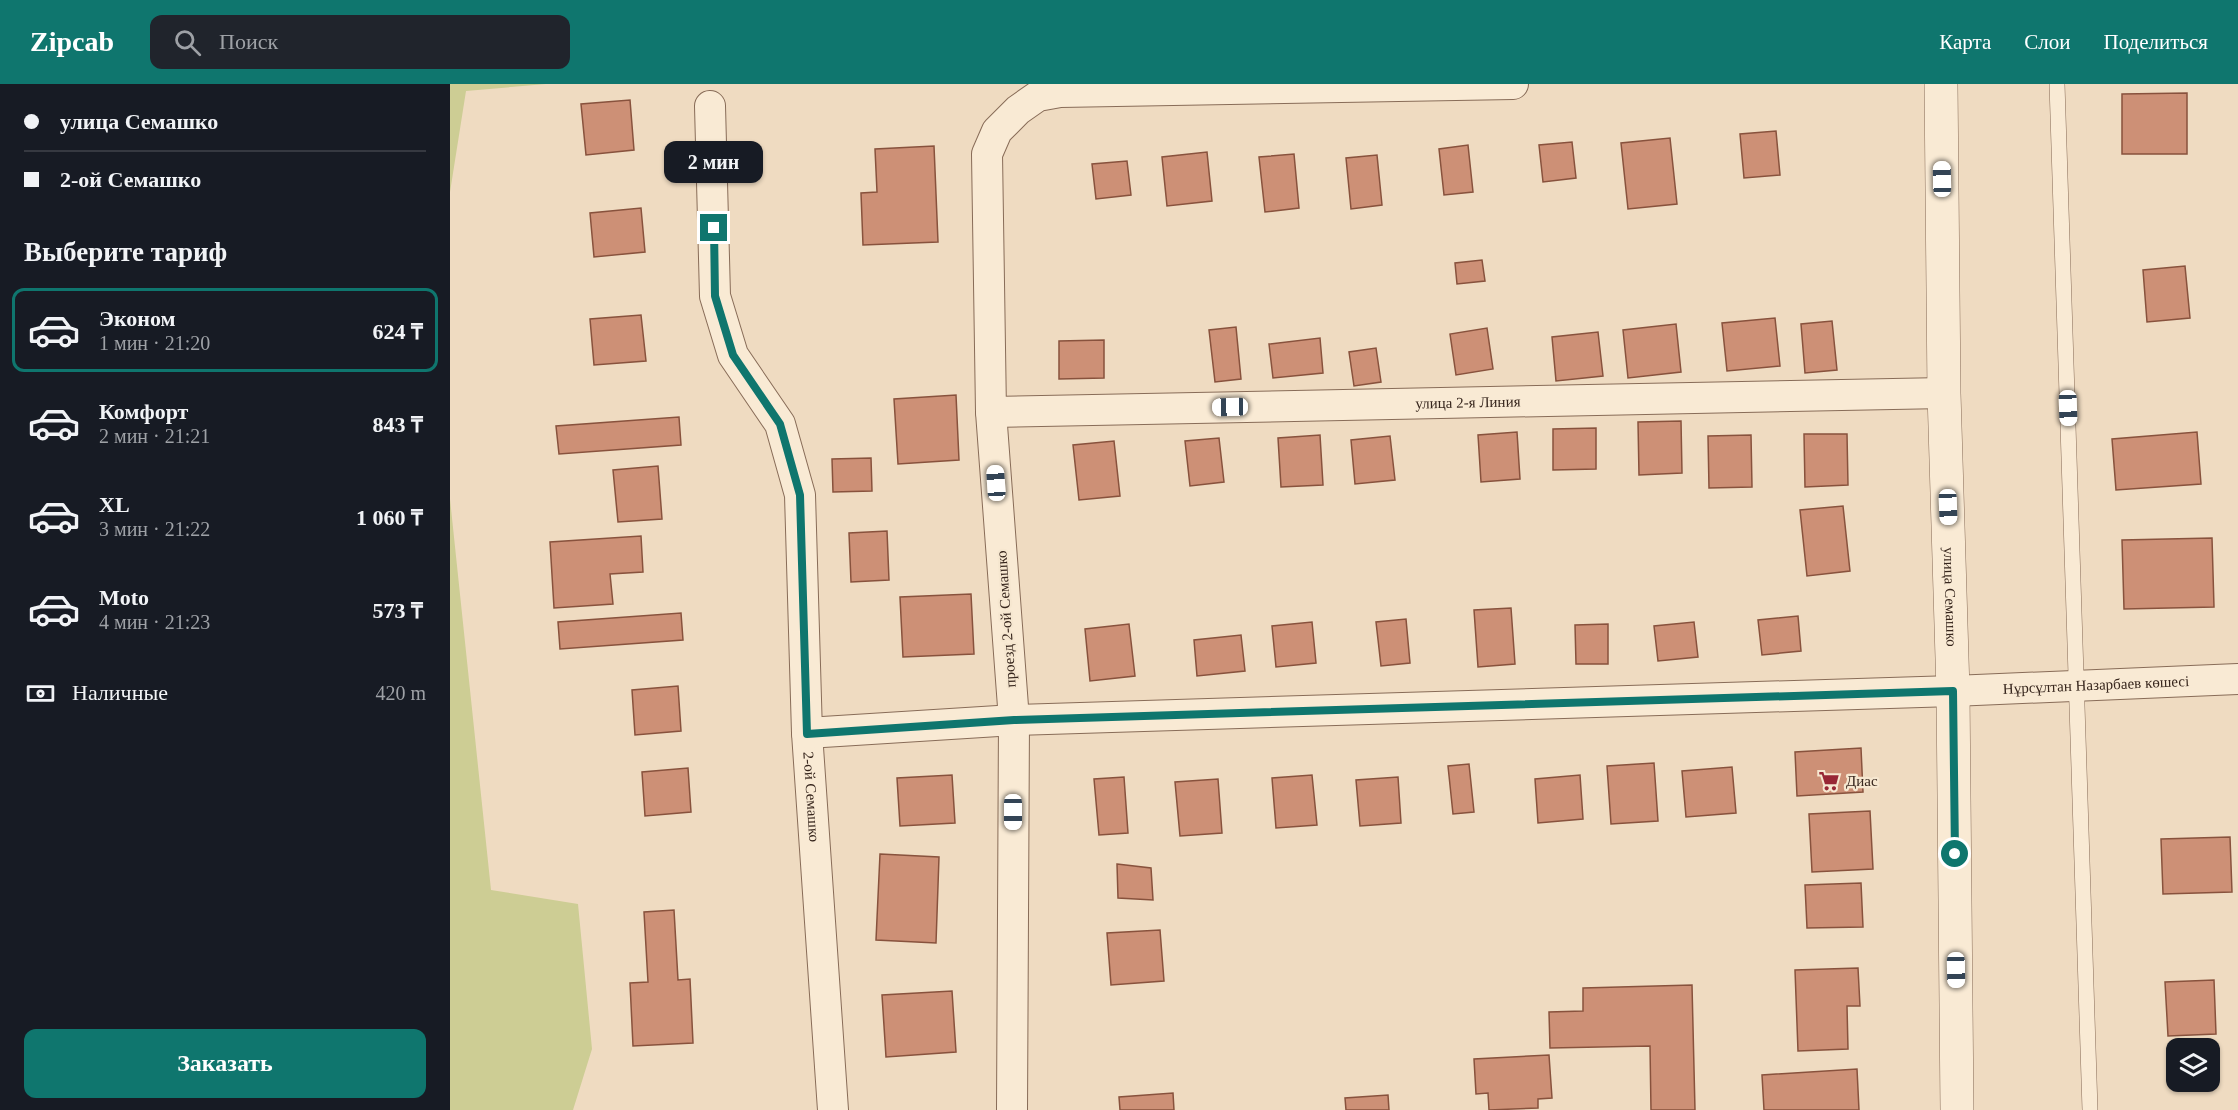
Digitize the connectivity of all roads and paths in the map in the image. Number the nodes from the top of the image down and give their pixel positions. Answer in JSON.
{"nodes":[{"id":1,"x":1513,"y":84,"type":"edge"},
{"id":2,"x":1941,"y":84,"type":"edge"},
{"id":3,"x":2057,"y":84,"type":"edge"},
{"id":4,"x":710,"y":106,"type":"dead end"},
{"id":5,"x":1944,"y":393,"type":"junction"},
{"id":6,"x":991,"y":412,"type":"junction"},
{"id":7,"x":2238,"y":679,"type":"edge"},
{"id":8,"x":2077,"y":686,"type":"junction"},
{"id":9,"x":1953,"y":691,"type":"junction"},
{"id":10,"x":1014,"y":720,"type":"junction"},
{"id":11,"x":807,"y":734,"type":"junction"},
{"id":12,"x":833,"y":1110,"type":"edge"},
{"id":13,"x":1011,"y":1110,"type":"edge"},
{"id":14,"x":1957,"y":1110,"type":"edge"},
{"id":15,"x":2090,"y":1110,"type":"edge"}],
"edges":[{"from":1,"to":6,"type":"street","name":"проезд 2-ой Семашко"},
{"from":2,"to":5,"type":"street","name":"улица Семашко"},
{"from":3,"to":8,"type":"lane"},
{"from":4,"to":11,"type":"street","name":"2-ой Семашко"},
{"from":5,"to":6,"type":"street","name":"улица 2-я Линия"},
{"from":5,"to":9,"type":"street","name":"улица Семашко"},
{"from":6,"to":10,"type":"street","name":"проезд 2-ой Семашко"},
{"from":7,"to":8,"type":"street","name":"Нұрсұлтан Назарбаев көшесі"},
{"from":8,"to":9,"type":"street","name":"Нұрсұлтан Назарбаев көшесі"},
{"from":8,"to":15,"type":"lane"},
{"from":9,"to":10,"type":"street","name":"Нұрсұлтан Назарбаев көшесі"},
{"from":9,"to":14,"type":"street","name":"улица Семашко"},
{"from":10,"to":11,"type":"street","name":"Нұрсұлтан Назарбаев көшесі"},
{"from":10,"to":13,"type":"street","name":"проезд 2-ой Семашко"},
{"from":11,"to":12,"type":"street","name":"2-ой Семашко"}]}
